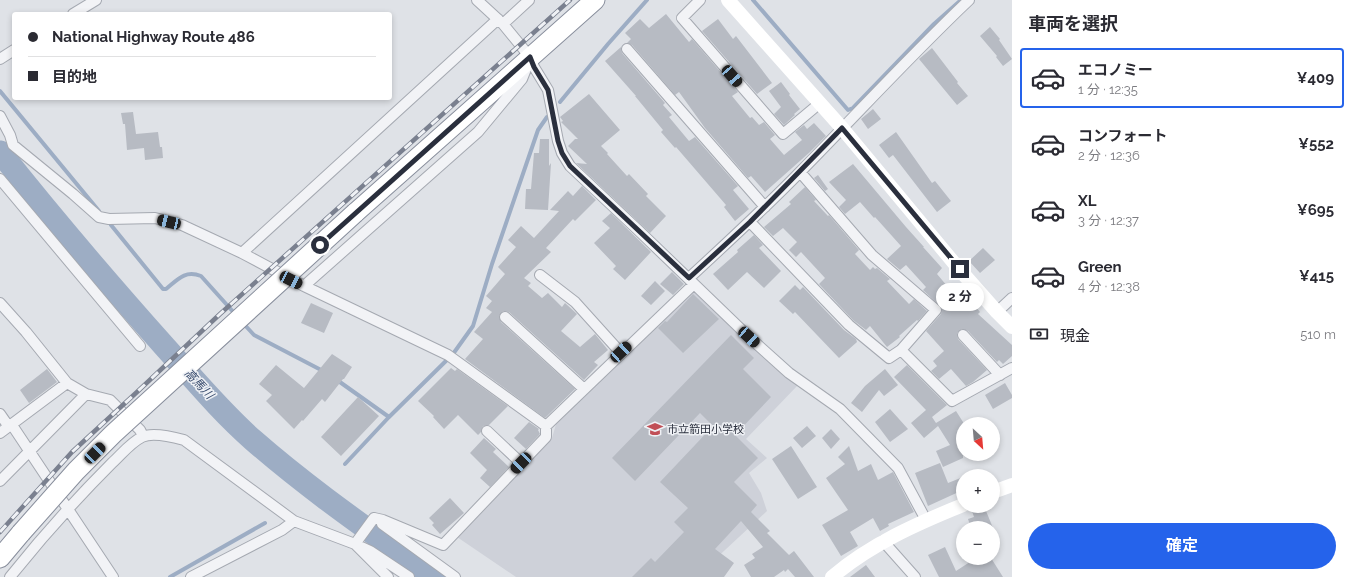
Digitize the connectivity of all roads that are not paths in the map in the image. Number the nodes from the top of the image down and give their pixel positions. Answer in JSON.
{"nodes":[{"id":1,"x":96,"y":0,"type":"edge"},
{"id":2,"x":477,"y":0,"type":"edge"},
{"id":3,"x":529,"y":0,"type":"edge"},
{"id":4,"x":595,"y":0,"type":"edge"},
{"id":5,"x":700,"y":0,"type":"edge"},
{"id":6,"x":728,"y":0,"type":"edge"},
{"id":7,"x":969,"y":0,"type":"edge"},
{"id":8,"x":76,"y":12,"type":"edge"},
{"id":9,"x":500,"y":22,"type":"junction"},
{"id":10,"x":627,"y":49,"type":"dead end"},
{"id":11,"x":12,"y":51,"type":"edge"},
{"id":12,"x":530,"y":57,"type":"junction"},
{"id":13,"x":0,"y":59,"type":"edge"},
{"id":14,"x":820,"y":103,"type":"junction"},
{"id":15,"x":0,"y":116,"type":"edge"},
{"id":16,"x":842,"y":128,"type":"junction"},
{"id":17,"x":1,"y":132,"type":"edge"},
{"id":18,"x":13,"y":145,"type":"junction"},
{"id":19,"x":800,"y":172,"type":"junction"},
{"id":20,"x":0,"y":179,"type":"edge"},
{"id":21,"x":764,"y":207,"type":"junction"},
{"id":22,"x":750,"y":222,"type":"junction"},
{"id":23,"x":242,"y":253,"type":"junction"},
{"id":24,"x":540,"y":274,"type":"dead end"},
{"id":25,"x":691,"y":281,"type":"junction"},
{"id":26,"x":304,"y":286,"type":"junction"},
{"id":27,"x":1012,"y":298,"type":"edge"},
{"id":28,"x":0,"y":303,"type":"edge"},
{"id":29,"x":997,"y":312,"type":"junction"},
{"id":30,"x":506,"y":317,"type":"dead end"},
{"id":31,"x":1012,"y":327,"type":"edge"},
{"id":32,"x":963,"y":336,"type":"dead end"},
{"id":33,"x":140,"y":346,"type":"dead end"},
{"id":34,"x":901,"y":350,"type":"junction"},
{"id":35,"x":621,"y":352,"type":"junction"},
{"id":36,"x":1012,"y":368,"type":"edge"},
{"id":37,"x":1000,"y":374,"type":"junction"},
{"id":38,"x":67,"y":383,"type":"junction"},
{"id":39,"x":584,"y":389,"type":"junction"},
{"id":40,"x":86,"y":394,"type":"junction"},
{"id":41,"x":0,"y":414,"type":"edge"},
{"id":42,"x":11,"y":426,"type":"junction"},
{"id":43,"x":546,"y":426,"type":"junction"},
{"id":44,"x":488,"y":431,"type":"dead end"},
{"id":45,"x":0,"y":434,"type":"edge"},
{"id":46,"x":143,"y":436,"type":"junction"},
{"id":47,"x":30,"y":450,"type":"junction"},
{"id":48,"x":521,"y":463,"type":"junction"},
{"id":49,"x":0,"y":481,"type":"edge"},
{"id":50,"x":1012,"y":484,"type":"edge"},
{"id":51,"x":1000,"y":489,"type":"edge"},
{"id":52,"x":956,"y":508,"type":"edge"},
{"id":53,"x":68,"y":510,"type":"junction"},
{"id":54,"x":372,"y":520,"type":"junction"},
{"id":55,"x":926,"y":520,"type":"junction"},
{"id":56,"x":294,"y":521,"type":"junction"},
{"id":57,"x":357,"y":541,"type":"junction"},
{"id":58,"x":883,"y":541,"type":"junction"},
{"id":59,"x":0,"y":558,"type":"edge"},
{"id":60,"x":10,"y":577,"type":"edge"},
{"id":61,"x":113,"y":577,"type":"edge"},
{"id":62,"x":191,"y":577,"type":"edge"},
{"id":63,"x":388,"y":577,"type":"edge"},
{"id":64,"x":409,"y":577,"type":"edge"},
{"id":65,"x":454,"y":577,"type":"edge"},
{"id":66,"x":832,"y":577,"type":"edge"},
{"id":67,"x":915,"y":577,"type":"edge"}],
"edges":[{"from":1,"to":8,"type":"street"},
{"from":2,"to":9,"type":"street"},
{"from":3,"to":9,"type":"street"},
{"from":4,"to":12,"type":"highway"},
{"from":5,"to":14,"type":"street"},
{"from":6,"to":14,"type":"street"},
{"from":7,"to":16,"type":"street"},
{"from":9,"to":12,"type":"street"},
{"from":9,"to":23,"type":"street"},
{"from":10,"to":21,"type":"street"},
{"from":11,"to":13,"type":"street"},
{"from":12,"to":25,"type":"street"},
{"from":12,"to":26,"type":"street"},
{"from":12,"to":59,"type":"highway","bridge":true},
{"from":14,"to":16,"type":"street"},
{"from":15,"to":18,"type":"street"},
{"from":16,"to":19,"type":"street"},
{"from":16,"to":29,"type":"street"},
{"from":17,"to":18,"type":"street"},
{"from":18,"to":23,"type":"street"},
{"from":19,"to":21,"type":"street"},
{"from":19,"to":34,"type":"street"},
{"from":20,"to":33,"type":"street"},
{"from":21,"to":22,"type":"street"},
{"from":22,"to":25,"type":"street"},
{"from":22,"to":34,"type":"street"},
{"from":23,"to":26,"type":"street"},
{"from":24,"to":35,"type":"street"},
{"from":25,"to":35,"type":"street"},
{"from":25,"to":55,"type":"street"},
{"from":26,"to":43,"type":"street"},
{"from":27,"to":29,"type":"street"},
{"from":28,"to":38,"type":"street"},
{"from":29,"to":31,"type":"street"},
{"from":30,"to":39,"type":"street"},
{"from":32,"to":37,"type":"street"},
{"from":34,"to":37,"type":"street"},
{"from":35,"to":39,"type":"street"},
{"from":36,"to":37,"type":"street"},
{"from":38,"to":40,"type":"street"},
{"from":38,"to":42,"type":"street"},
{"from":39,"to":43,"type":"street"},
{"from":40,"to":46,"type":"street"},
{"from":40,"to":47,"type":"street"},
{"from":41,"to":42,"type":"street"},
{"from":42,"to":45,"type":"street"},
{"from":42,"to":47,"type":"street"},
{"from":43,"to":48,"type":"street"},
{"from":44,"to":48,"type":"street"},
{"from":46,"to":53,"type":"street"},
{"from":46,"to":56,"type":"street"},
{"from":47,"to":49,"type":"street"},
{"from":47,"to":53,"type":"street"},
{"from":48,"to":54,"type":"street"},
{"from":50,"to":51,"type":"street"},
{"from":52,"to":55,"type":"street"},
{"from":53,"to":60,"type":"street"},
{"from":53,"to":61,"type":"street"},
{"from":54,"to":57,"type":"street"},
{"from":54,"to":65,"type":"street"},
{"from":55,"to":58,"type":"street"},
{"from":56,"to":57,"type":"street"},
{"from":56,"to":62,"type":"street"},
{"from":57,"to":63,"type":"street"},
{"from":57,"to":64,"type":"street"},
{"from":58,"to":66,"type":"street"},
{"from":58,"to":67,"type":"street"}]}
